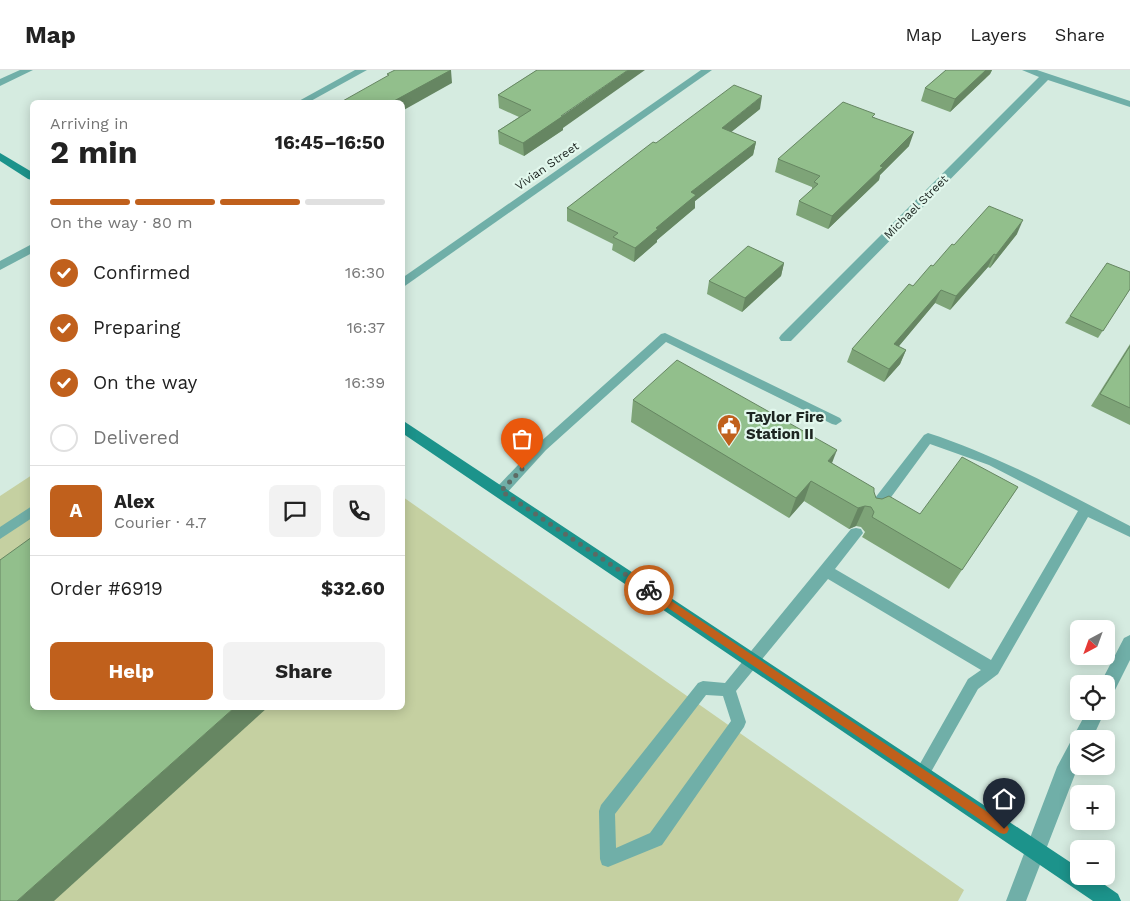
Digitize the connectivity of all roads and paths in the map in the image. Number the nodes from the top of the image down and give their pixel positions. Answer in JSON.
{"nodes":[{"id":1,"x":28,"y":70,"type":"edge"},
{"id":2,"x":362,"y":70,"type":"edge"},
{"id":3,"x":707,"y":70,"type":"edge"},
{"id":4,"x":1027,"y":70,"type":"edge"},
{"id":5,"x":1046,"y":76,"type":"junction"},
{"id":6,"x":0,"y":83,"type":"edge"},
{"id":7,"x":306,"y":100,"type":"edge"},
{"id":8,"x":1130,"y":104,"type":"edge"},
{"id":9,"x":0,"y":156,"type":"edge"},
{"id":10,"x":30,"y":176,"type":"edge"},
{"id":11,"x":30,"y":249,"type":"edge"},
{"id":12,"x":0,"y":266,"type":"edge"},
{"id":13,"x":405,"y":282,"type":"edge"},
{"id":14,"x":786,"y":338,"type":"dead end"},
{"id":15,"x":836,"y":421,"type":"dead end"},
{"id":16,"x":405,"y":427,"type":"edge"},
{"id":17,"x":501,"y":491,"type":"junction"},
{"id":18,"x":1086,"y":509,"type":"junction"},
{"id":19,"x":30,"y":512,"type":"edge"},
{"id":20,"x":872,"y":512,"type":"edge"},
{"id":21,"x":1130,"y":532,"type":"edge"},
{"id":22,"x":856,"y":533,"type":"dead end"},
{"id":23,"x":0,"y":534,"type":"edge"},
{"id":24,"x":826,"y":571,"type":"junction"},
{"id":25,"x":1130,"y":643,"type":"edge"},
{"id":26,"x":751,"y":659,"type":"junction"},
{"id":27,"x":993,"y":669,"type":"junction"},
{"id":28,"x":1114,"y":675,"type":"edge"},
{"id":29,"x":728,"y":690,"type":"junction"},
{"id":30,"x":1070,"y":762,"type":"edge"},
{"id":31,"x":922,"y":774,"type":"junction"},
{"id":32,"x":1036,"y":851,"type":"junction"},
{"id":33,"x":1016,"y":901,"type":"edge"},
{"id":34,"x":1111,"y":901,"type":"edge"}],
"edges":[{"from":1,"to":6,"type":"street"},
{"from":2,"to":7,"type":"street"},
{"from":3,"to":13,"type":"street","name":"Vivian Street"},
{"from":4,"to":5,"type":"street"},
{"from":5,"to":8,"type":"street"},
{"from":5,"to":14,"type":"street","name":"Michael Street"},
{"from":9,"to":10,"type":"main road"},
{"from":11,"to":12,"type":"street"},
{"from":15,"to":17,"type":"lane"},
{"from":16,"to":17,"type":"main road"},
{"from":17,"to":26,"type":"main road"},
{"from":18,"to":20,"type":"lane"},
{"from":18,"to":21,"type":"lane"},
{"from":18,"to":27,"type":"lane"},
{"from":19,"to":23,"type":"lane"},
{"from":22,"to":24,"type":"lane"},
{"from":24,"to":26,"type":"lane"},
{"from":24,"to":27,"type":"lane"},
{"from":25,"to":28,"type":"street"},
{"from":26,"to":29,"type":"lane"},
{"from":26,"to":31,"type":"main road"},
{"from":27,"to":31,"type":"lane"},
{"from":29,"to":29,"type":"lane"},
{"from":30,"to":32,"type":"street"},
{"from":31,"to":32,"type":"main road"},
{"from":32,"to":33,"type":"street"},
{"from":32,"to":34,"type":"main road"}]}
